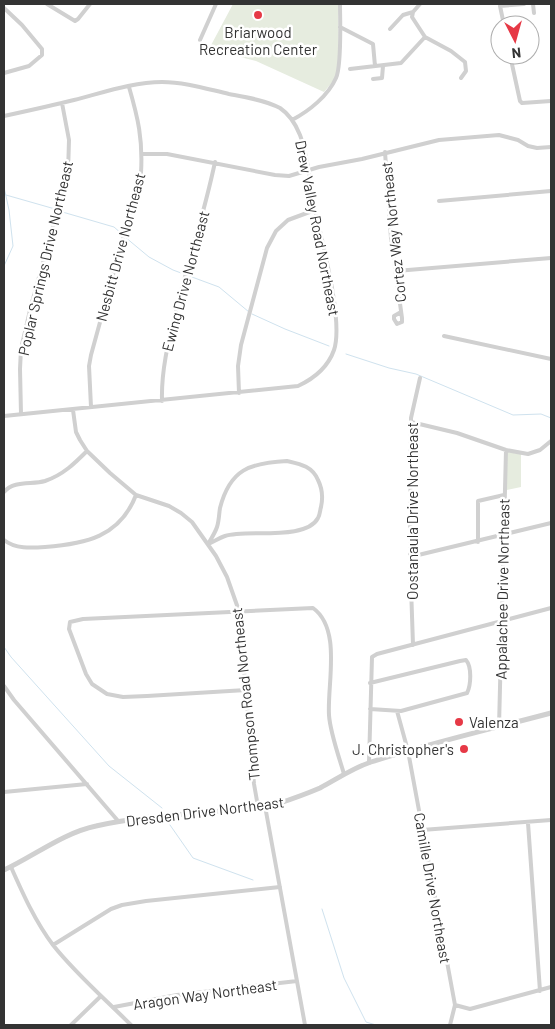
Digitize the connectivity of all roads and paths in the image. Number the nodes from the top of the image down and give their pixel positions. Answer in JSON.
{"nodes":[{"id":1,"x":47,"y":4,"type":"edge"},
{"id":2,"x":90,"y":4,"type":"edge"},
{"id":3,"x":216,"y":4,"type":"edge"},
{"id":4,"x":340,"y":4,"type":"edge"},
{"id":5,"x":420,"y":4,"type":"edge"},
{"id":6,"x":524,"y":4,"type":"edge"},
{"id":7,"x":533,"y":4,"type":"edge"},
{"id":8,"x":499,"y":5,"type":"edge"},
{"id":9,"x":4,"y":8,"type":"edge"},
{"id":10,"x":413,"y":12,"type":"junction"},
{"id":11,"x":534,"y":13,"type":"dead end"},
{"id":12,"x":340,"y":27,"type":"junction"},
{"id":13,"x":390,"y":29,"type":"dead end"},
{"id":14,"x":425,"y":37,"type":"junction"},
{"id":15,"x":200,"y":40,"type":"dead end"},
{"id":16,"x":512,"y":65,"type":"edge"},
{"id":17,"x":375,"y":66,"type":"junction"},
{"id":18,"x":382,"y":66,"type":"junction"},
{"id":19,"x":350,"y":69,"type":"dead end"},
{"id":20,"x":4,"y":73,"type":"edge"},
{"id":21,"x":461,"y":78,"type":"dead end"},
{"id":22,"x":373,"y":79,"type":"dead end"},
{"id":23,"x":129,"y":87,"type":"junction"},
{"id":24,"x":551,"y":101,"type":"edge"},
{"id":25,"x":62,"y":103,"type":"junction"},
{"id":26,"x":4,"y":116,"type":"edge"},
{"id":27,"x":292,"y":120,"type":"junction"},
{"id":28,"x":551,"y":147,"type":"edge"},
{"id":29,"x":386,"y":152,"type":"junction"},
{"id":30,"x":142,"y":154,"type":"junction"},
{"id":31,"x":215,"y":162,"type":"junction"},
{"id":32,"x":308,"y":170,"type":"junction"},
{"id":33,"x":551,"y":191,"type":"edge"},
{"id":34,"x":439,"y":201,"type":"dead end"},
{"id":35,"x":315,"y":210,"type":"junction"},
{"id":36,"x":551,"y":258,"type":"edge"},
{"id":37,"x":396,"y":271,"type":"junction"},
{"id":38,"x":401,"y":312,"type":"dead end"},
{"id":39,"x":444,"y":336,"type":"dead end"},
{"id":40,"x":551,"y":359,"type":"edge"},
{"id":41,"x":420,"y":378,"type":"dead end"},
{"id":42,"x":239,"y":393,"type":"junction"},
{"id":43,"x":162,"y":401,"type":"junction"},
{"id":44,"x":91,"y":408,"type":"junction"},
{"id":45,"x":73,"y":410,"type":"junction"},
{"id":46,"x":22,"y":414,"type":"junction"},
{"id":47,"x":4,"y":416,"type":"edge"},
{"id":48,"x":412,"y":422,"type":"junction"},
{"id":49,"x":551,"y":441,"type":"edge"},
{"id":50,"x":506,"y":450,"type":"junction"},
{"id":51,"x":87,"y":451,"type":"junction"},
{"id":52,"x":4,"y":492,"type":"edge"},
{"id":53,"x":136,"y":495,"type":"junction"},
{"id":54,"x":504,"y":495,"type":"junction"},
{"id":55,"x":551,"y":523,"type":"edge"},
{"id":56,"x":503,"y":536,"type":"junction"},
{"id":57,"x":4,"y":540,"type":"edge"},
{"id":58,"x":478,"y":542,"type":"junction"},
{"id":59,"x":208,"y":544,"type":"junction"},
{"id":60,"x":410,"y":557,"type":"junction"},
{"id":61,"x":551,"y":608,"type":"edge"},
{"id":62,"x":239,"y":611,"type":"junction"},
{"id":63,"x":500,"y":622,"type":"junction"},
{"id":64,"x":413,"y":645,"type":"junction"},
{"id":65,"x":370,"y":683,"type":"junction"},
{"id":66,"x":4,"y":686,"type":"edge"},
{"id":67,"x":246,"y":690,"type":"junction"},
{"id":68,"x":370,"y":709,"type":"junction"},
{"id":69,"x":397,"y":711,"type":"junction"},
{"id":70,"x":551,"y":713,"type":"edge"},
{"id":71,"x":499,"y":728,"type":"junction"},
{"id":72,"x":408,"y":751,"type":"junction"},
{"id":73,"x":369,"y":763,"type":"junction"},
{"id":74,"x":344,"y":774,"type":"junction"},
{"id":75,"x":87,"y":784,"type":"junction"},
{"id":76,"x":4,"y":792,"type":"edge"},
{"id":77,"x":265,"y":806,"type":"junction"},
{"id":78,"x":551,"y":820,"type":"edge"},
{"id":79,"x":119,"y":822,"type":"junction"},
{"id":80,"x":528,"y":823,"type":"junction"},
{"id":81,"x":422,"y":830,"type":"junction"},
{"id":82,"x":11,"y":867,"type":"junction"},
{"id":83,"x":4,"y":870,"type":"edge"},
{"id":84,"x":280,"y":887,"type":"junction"},
{"id":85,"x":53,"y":945,"type":"junction"},
{"id":86,"x":297,"y":981,"type":"junction"},
{"id":87,"x":551,"y":987,"type":"edge"},
{"id":88,"x":540,"y":991,"type":"junction"},
{"id":89,"x":101,"y":996,"type":"junction"},
{"id":90,"x":454,"y":1005,"type":"junction"},
{"id":91,"x":113,"y":1008,"type":"junction"},
{"id":92,"x":71,"y":1025,"type":"edge"},
{"id":93,"x":131,"y":1025,"type":"edge"},
{"id":94,"x":305,"y":1025,"type":"edge"},
{"id":95,"x":450,"y":1025,"type":"edge"}],
"edges":[{"from":1,"to":2,"type":"street"},
{"from":3,"to":15,"type":"street"},
{"from":4,"to":12,"type":"street"},
{"from":5,"to":10,"type":"street"},
{"from":6,"to":8,"type":"street"},
{"from":7,"to":11,"type":"street"},
{"from":9,"to":20,"type":"street"},
{"from":10,"to":13,"type":"street"},
{"from":10,"to":14,"type":"street"},
{"from":12,"to":17,"type":"street"},
{"from":12,"to":27,"type":"street"},
{"from":14,"to":18,"type":"street"},
{"from":14,"to":21,"type":"street"},
{"from":16,"to":24,"type":"street"},
{"from":17,"to":18,"type":"street"},
{"from":17,"to":19,"type":"street"},
{"from":18,"to":22,"type":"street"},
{"from":23,"to":25,"type":"street","name":"Drew Valley Road Northeast"},
{"from":23,"to":27,"type":"street","name":"Drew Valley Road Northeast"},
{"from":23,"to":30,"type":"street","name":"Nesbitt Drive Northeast"},
{"from":25,"to":26,"type":"street","name":"Drew Valley Road Northeast"},
{"from":25,"to":46,"type":"street","name":"Poplar Springs Drive Northeast"},
{"from":27,"to":32,"type":"street","name":"Drew Valley Road Northeast"},
{"from":28,"to":29,"type":"street"},
{"from":29,"to":32,"type":"street"},
{"from":29,"to":37,"type":"street","name":"Cortez Way Northeast"},
{"from":30,"to":31,"type":"street"},
{"from":30,"to":44,"type":"street","name":"Nesbitt Drive Northeast"},
{"from":31,"to":32,"type":"street"},
{"from":31,"to":43,"type":"street","name":"Ewing Drive Northeast"},
{"from":32,"to":35,"type":"street","name":"Drew Valley Road Northeast"},
{"from":33,"to":34,"type":"street"},
{"from":35,"to":42,"type":"street"},
{"from":35,"to":42,"type":"street","name":"Drew Valley Road Northeast"},
{"from":36,"to":37,"type":"street"},
{"from":37,"to":38,"type":"street","name":"Cortez Way Northeast"},
{"from":39,"to":40,"type":"street"},
{"from":41,"to":48,"type":"street","name":"Oostanaula Drive Northeast"},
{"from":42,"to":43,"type":"street","name":"Drew Valley Road Northeast"},
{"from":43,"to":44,"type":"street","name":"Drew Valley Road Northeast"},
{"from":44,"to":45,"type":"street","name":"Drew Valley Road Northeast"},
{"from":45,"to":46,"type":"street","name":"Drew Valley Road Northeast"},
{"from":45,"to":51,"type":"street","name":"Thompson Road Northeast"},
{"from":46,"to":47,"type":"street","name":"Drew Valley Road Northeast"},
{"from":48,"to":50,"type":"street"},
{"from":48,"to":60,"type":"street","name":"Oostanaula Drive Northeast"},
{"from":49,"to":50,"type":"street"},
{"from":50,"to":54,"type":"street","name":"Appalachee Drive Northeast"},
{"from":51,"to":52,"type":"street"},
{"from":51,"to":53,"type":"street","name":"Thompson Road Northeast"},
{"from":53,"to":57,"type":"street"},
{"from":53,"to":59,"type":"street","name":"Thompson Road Northeast"},
{"from":54,"to":56,"type":"street","name":"Appalachee Drive Northeast"},
{"from":54,"to":58,"type":"street"},
{"from":55,"to":56,"type":"street"},
{"from":56,"to":58,"type":"street"},
{"from":56,"to":63,"type":"street","name":"Appalachee Drive Northeast"},
{"from":58,"to":60,"type":"street"},
{"from":59,"to":59,"type":"street"},
{"from":59,"to":62,"type":"street","name":"Thompson Road Northeast"},
{"from":60,"to":64,"type":"street","name":"Oostanaula Drive Northeast"},
{"from":61,"to":63,"type":"street"},
{"from":62,"to":67,"type":"street","name":"Thompson Road Northeast"},
{"from":62,"to":67,"type":"street"},
{"from":62,"to":74,"type":"street"},
{"from":63,"to":64,"type":"street"},
{"from":63,"to":71,"type":"street","name":"Appalachee Drive Northeast"},
{"from":64,"to":65,"type":"street"},
{"from":65,"to":68,"type":"street"},
{"from":65,"to":69,"type":"street"},
{"from":66,"to":75,"type":"street"},
{"from":67,"to":77,"type":"street","name":"Thompson Road Northeast"},
{"from":68,"to":69,"type":"street"},
{"from":68,"to":73,"type":"street"},
{"from":69,"to":72,"type":"street","name":"Camille Drive Northeast"},
{"from":70,"to":71,"type":"street","name":"Dresden Drive Northeast"},
{"from":71,"to":72,"type":"street","name":"Dresden Drive Northeast"},
{"from":72,"to":73,"type":"street","name":"Dresden Drive Northeast"},
{"from":72,"to":81,"type":"street","name":"Camille Drive Northeast"},
{"from":73,"to":74,"type":"street","name":"Dresden Drive Northeast"},
{"from":74,"to":77,"type":"street","name":"Dresden Drive Northeast"},
{"from":75,"to":76,"type":"street"},
{"from":75,"to":79,"type":"street"},
{"from":77,"to":79,"type":"street","name":"Dresden Drive Northeast"},
{"from":77,"to":84,"type":"street","name":"Thompson Road Northeast"},
{"from":78,"to":80,"type":"street"},
{"from":79,"to":82,"type":"street","name":"Dresden Drive Northeast"},
{"from":80,"to":81,"type":"street"},
{"from":80,"to":88,"type":"street"},
{"from":81,"to":90,"type":"street","name":"Camille Drive Northeast"},
{"from":82,"to":83,"type":"street","name":"Dresden Drive Northeast"},
{"from":82,"to":85,"type":"street"},
{"from":84,"to":85,"type":"street"},
{"from":84,"to":86,"type":"street","name":"Thompson Road Northeast"},
{"from":85,"to":89,"type":"street"},
{"from":86,"to":91,"type":"street","name":"Aragon Way Northeast"},
{"from":86,"to":94,"type":"street","name":"Thompson Road Northeast"},
{"from":87,"to":88,"type":"street"},
{"from":88,"to":90,"type":"street"},
{"from":89,"to":91,"type":"street"},
{"from":89,"to":92,"type":"street"},
{"from":90,"to":95,"type":"street","name":"Camille Drive Northeast"},
{"from":91,"to":93,"type":"street"}]}
